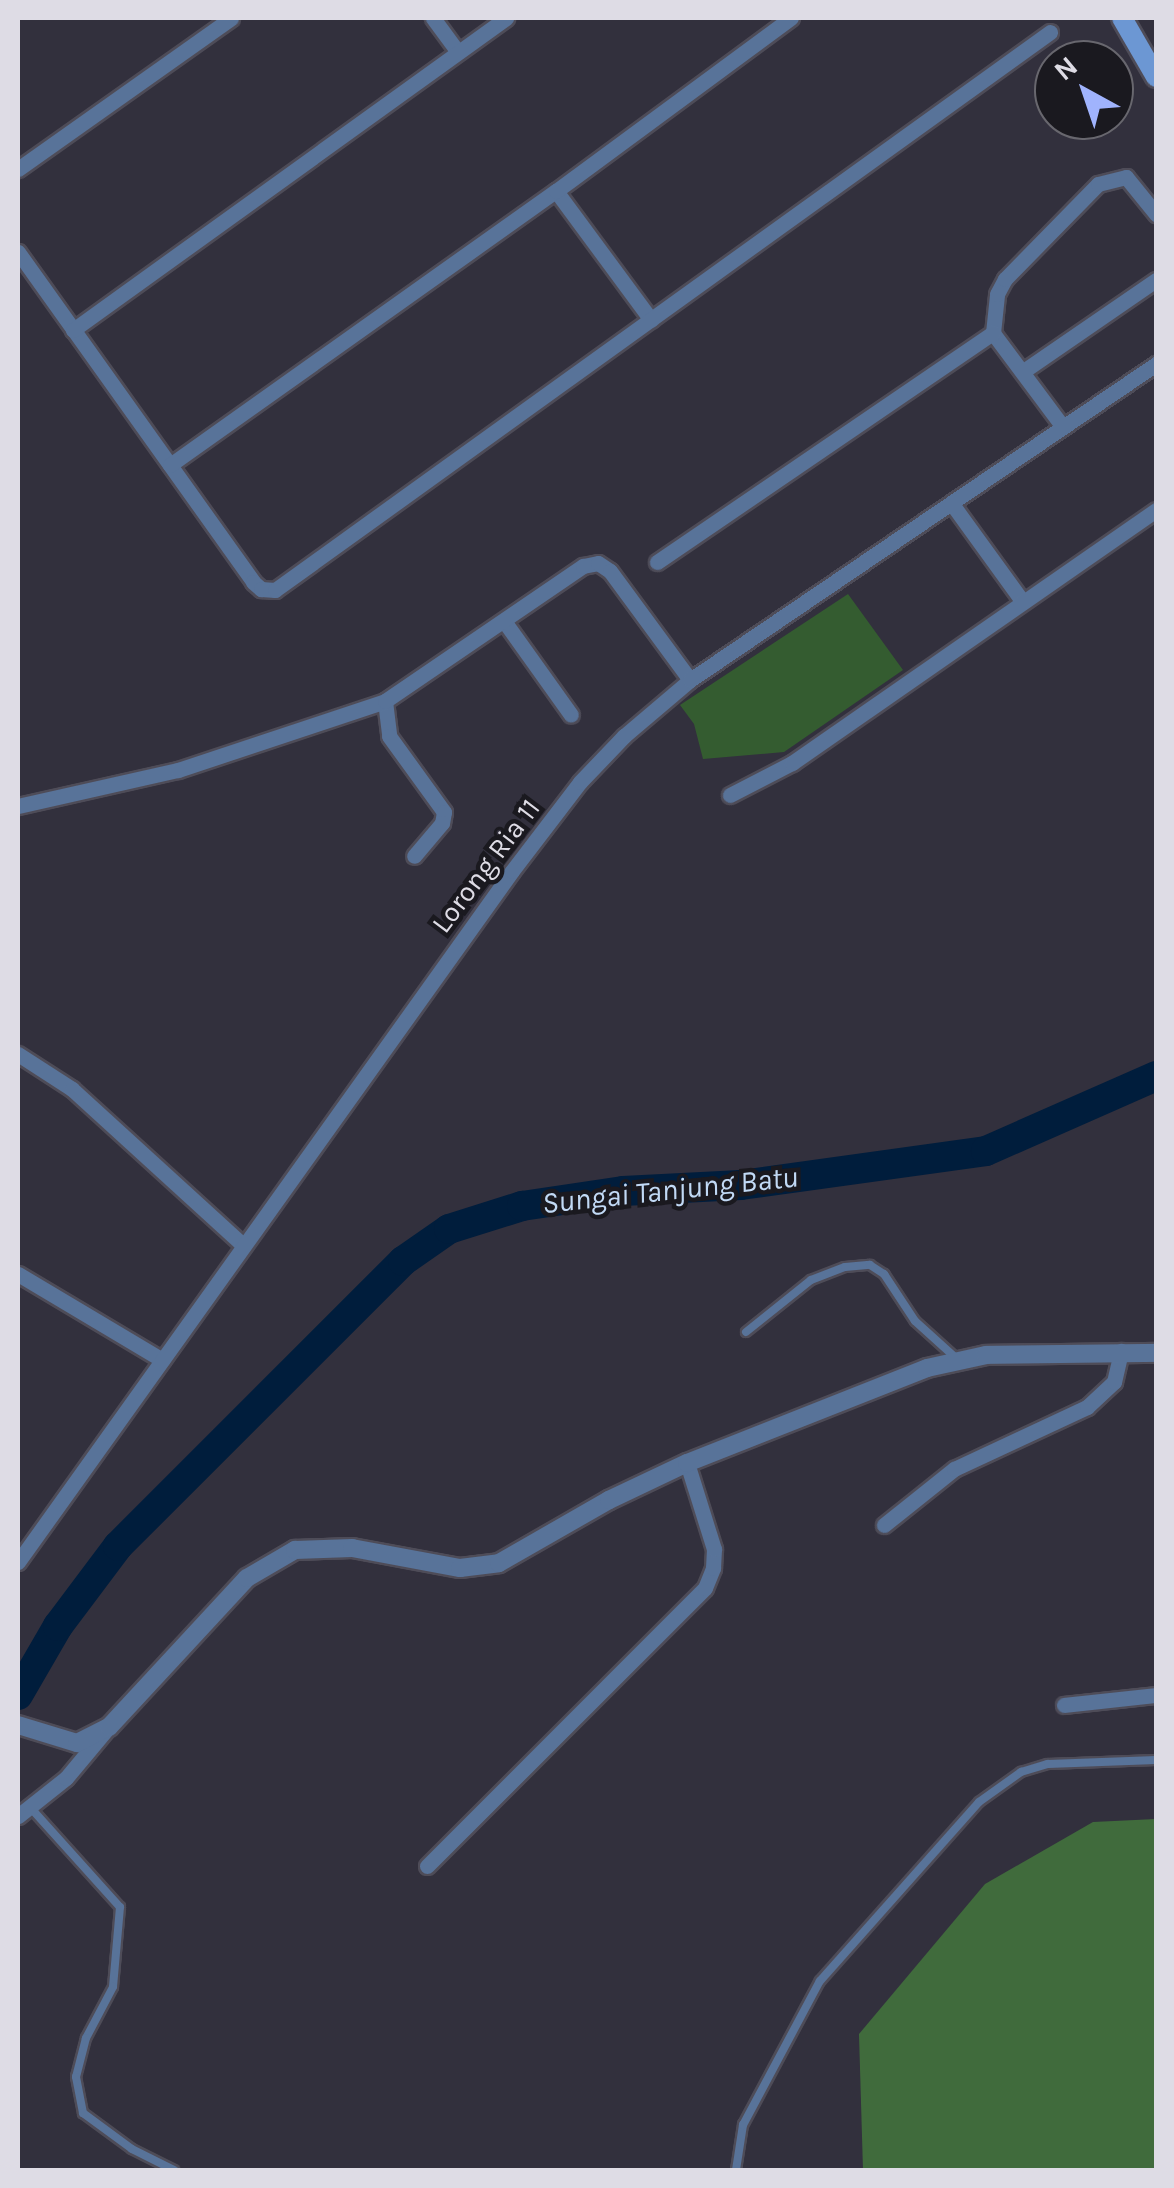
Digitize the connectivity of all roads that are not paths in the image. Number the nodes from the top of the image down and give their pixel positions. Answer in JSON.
{"nodes":[{"id":1,"x":231,"y":18,"type":"edge"},
{"id":2,"x":434,"y":18,"type":"edge"},
{"id":3,"x":506,"y":18,"type":"edge"},
{"id":4,"x":791,"y":18,"type":"edge"},
{"id":5,"x":1122,"y":18,"type":"edge"},
{"id":6,"x":1050,"y":32,"type":"dead end"},
{"id":7,"x":458,"y":52,"type":"junction"},
{"id":8,"x":1156,"y":77,"type":"edge"},
{"id":9,"x":18,"y":169,"type":"edge"},
{"id":10,"x":556,"y":191,"type":"junction"},
{"id":11,"x":1156,"y":214,"type":"edge"},
{"id":12,"x":18,"y":252,"type":"edge"},
{"id":13,"x":1156,"y":280,"type":"edge"},
{"id":14,"x":651,"y":320,"type":"junction"},
{"id":15,"x":73,"y":330,"type":"junction"},
{"id":16,"x":993,"y":333,"type":"junction"},
{"id":17,"x":1156,"y":364,"type":"edge"},
{"id":18,"x":1024,"y":370,"type":"junction"},
{"id":19,"x":1063,"y":427,"type":"junction"},
{"id":20,"x":170,"y":465,"type":"junction"},
{"id":21,"x":952,"y":504,"type":"junction"},
{"id":22,"x":1156,"y":510,"type":"edge"},
{"id":23,"x":657,"y":562,"type":"dead end"},
{"id":24,"x":1023,"y":602,"type":"junction"},
{"id":25,"x":504,"y":622,"type":"junction"},
{"id":26,"x":690,"y":680,"type":"junction"},
{"id":27,"x":385,"y":701,"type":"junction"},
{"id":28,"x":571,"y":715,"type":"dead end"},
{"id":29,"x":730,"y":796,"type":"dead end"},
{"id":30,"x":18,"y":806,"type":"edge"},
{"id":31,"x":414,"y":856,"type":"dead end"},
{"id":32,"x":18,"y":1054,"type":"edge"},
{"id":33,"x":243,"y":1245,"type":"junction"},
{"id":34,"x":18,"y":1274,"type":"edge"},
{"id":35,"x":746,"y":1332,"type":"dead end"},
{"id":36,"x":1121,"y":1351,"type":"junction"},
{"id":37,"x":1156,"y":1353,"type":"edge"},
{"id":38,"x":162,"y":1360,"type":"junction"},
{"id":39,"x":958,"y":1360,"type":"junction"},
{"id":40,"x":687,"y":1464,"type":"junction"},
{"id":41,"x":884,"y":1525,"type":"dead end"},
{"id":42,"x":18,"y":1562,"type":"edge"},
{"id":43,"x":1156,"y":1695,"type":"edge"},
{"id":44,"x":1064,"y":1705,"type":"dead end"},
{"id":45,"x":18,"y":1724,"type":"edge"},
{"id":46,"x":109,"y":1728,"type":"junction"},
{"id":47,"x":1156,"y":1760,"type":"edge"},
{"id":48,"x":23,"y":1811,"type":"edge"},
{"id":49,"x":427,"y":1866,"type":"dead end"},
{"id":50,"x":174,"y":2170,"type":"edge"},
{"id":51,"x":736,"y":2170,"type":"edge"}],
"edges":[{"from":1,"to":9,"type":"street"},
{"from":2,"to":7,"type":"street"},
{"from":3,"to":7,"type":"street"},
{"from":4,"to":10,"type":"street"},
{"from":5,"to":8,"type":"main road"},
{"from":6,"to":14,"type":"street"},
{"from":7,"to":15,"type":"street"},
{"from":10,"to":14,"type":"street"},
{"from":10,"to":20,"type":"street"},
{"from":11,"to":16,"type":"street"},
{"from":12,"to":15,"type":"street"},
{"from":13,"to":18,"type":"street"},
{"from":14,"to":20,"type":"street"},
{"from":15,"to":20,"type":"street"},
{"from":16,"to":18,"type":"street"},
{"from":16,"to":23,"type":"street"},
{"from":17,"to":19,"type":"street","name":"Lorong Ria 11"},
{"from":18,"to":19,"type":"street"},
{"from":19,"to":21,"type":"street","name":"Lorong Ria 11"},
{"from":21,"to":24,"type":"street"},
{"from":21,"to":26,"type":"street","name":"Lorong Ria 11"},
{"from":22,"to":24,"type":"street"},
{"from":24,"to":29,"type":"street"},
{"from":25,"to":26,"type":"street"},
{"from":25,"to":27,"type":"street"},
{"from":25,"to":28,"type":"street"},
{"from":26,"to":33,"type":"street","name":"Lorong Ria 11"},
{"from":27,"to":30,"type":"street"},
{"from":27,"to":31,"type":"street"},
{"from":32,"to":33,"type":"street"},
{"from":33,"to":38,"type":"street","name":"Lorong Ria 11"},
{"from":34,"to":38,"type":"street"},
{"from":35,"to":39,"type":"lane"},
{"from":36,"to":37,"type":"street"},
{"from":36,"to":39,"type":"street"},
{"from":36,"to":41,"type":"street"},
{"from":38,"to":42,"type":"street","name":"Lorong Ria 11"},
{"from":39,"to":40,"type":"street"},
{"from":40,"to":46,"type":"street"},
{"from":40,"to":49,"type":"street"},
{"from":43,"to":44,"type":"street"},
{"from":45,"to":46,"type":"street"},
{"from":46,"to":48,"type":"street"},
{"from":47,"to":51,"type":"lane"},
{"from":48,"to":50,"type":"lane"}]}
